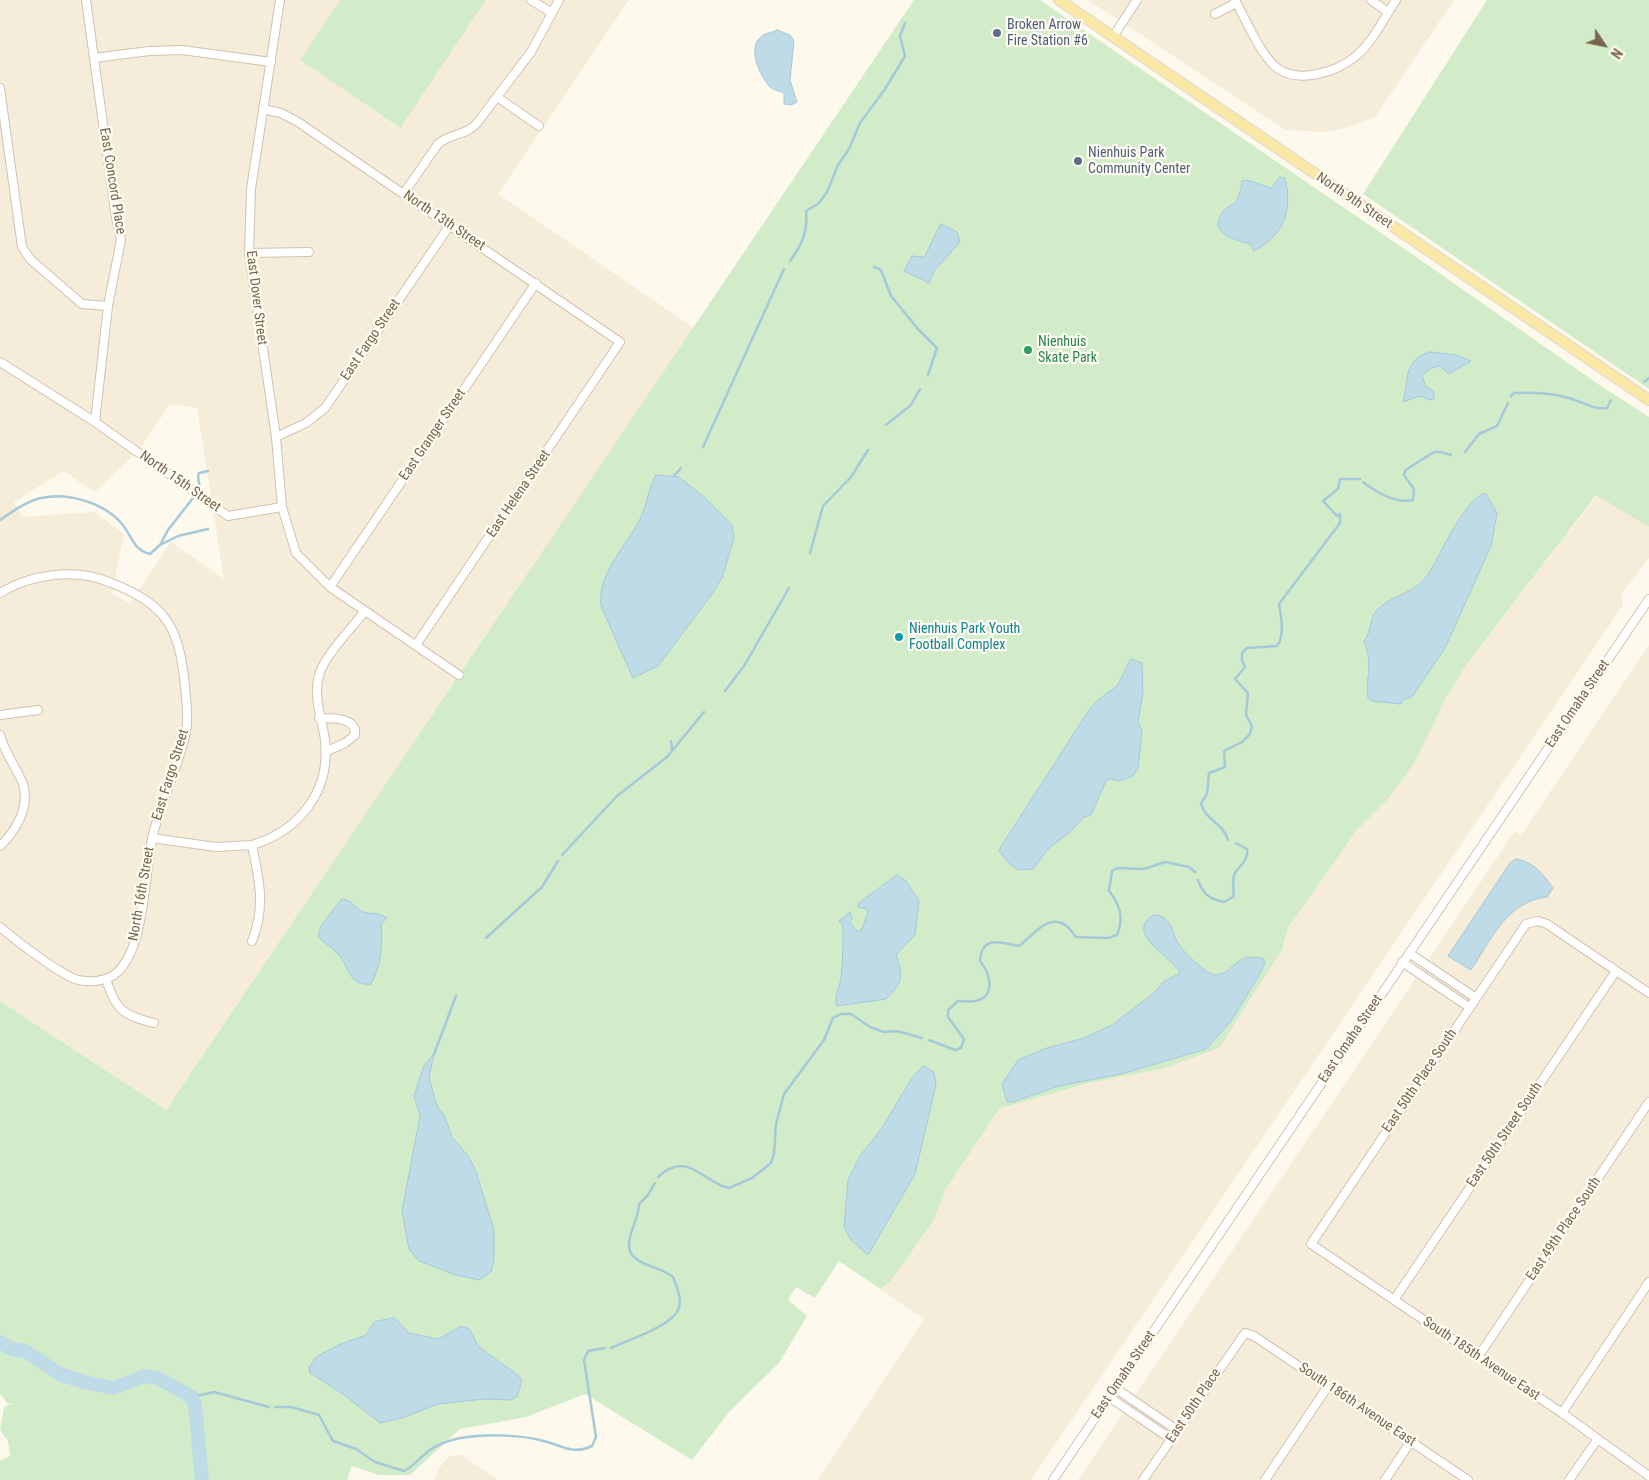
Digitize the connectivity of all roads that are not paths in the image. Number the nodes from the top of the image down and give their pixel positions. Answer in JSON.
{"nodes":[{"id":1,"x":86,"y":0,"type":"edge"},
{"id":2,"x":280,"y":0,"type":"edge"},
{"id":3,"x":531,"y":0,"type":"edge"},
{"id":4,"x":559,"y":0,"type":"edge"},
{"id":5,"x":1059,"y":0,"type":"edge"},
{"id":6,"x":1136,"y":0,"type":"edge"},
{"id":7,"x":1371,"y":0,"type":"edge"},
{"id":8,"x":1396,"y":0,"type":"edge"},
{"id":9,"x":1236,"y":2,"type":"edge"},
{"id":10,"x":1388,"y":12,"type":"junction"},
{"id":11,"x":552,"y":13,"type":"junction"},
{"id":12,"x":1215,"y":14,"type":"dead end"},
{"id":13,"x":1114,"y":35,"type":"junction"},
{"id":14,"x":94,"y":58,"type":"junction"},
{"id":15,"x":271,"y":62,"type":"junction"},
{"id":16,"x":0,"y":88,"type":"edge"},
{"id":17,"x":497,"y":97,"type":"junction"},
{"id":18,"x":263,"y":109,"type":"junction"},
{"id":19,"x":539,"y":126,"type":"dead end"},
{"id":20,"x":404,"y":193,"type":"junction"},
{"id":21,"x":450,"y":224,"type":"junction"},
{"id":22,"x":309,"y":252,"type":"dead end"},
{"id":23,"x":249,"y":253,"type":"junction"},
{"id":24,"x":536,"y":283,"type":"junction"},
{"id":25,"x":108,"y":306,"type":"junction"},
{"id":26,"x":620,"y":342,"type":"joint"},
{"id":27,"x":0,"y":362,"type":"edge"},
{"id":28,"x":1649,"y":400,"type":"edge"},
{"id":29,"x":95,"y":422,"type":"junction"},
{"id":30,"x":276,"y":437,"type":"junction"},
{"id":31,"x":282,"y":507,"type":"junction"},
{"id":32,"x":330,"y":587,"type":"junction"},
{"id":33,"x":0,"y":593,"type":"edge"},
{"id":34,"x":1649,"y":599,"type":"edge"},
{"id":35,"x":365,"y":611,"type":"junction"},
{"id":36,"x":416,"y":645,"type":"junction"},
{"id":37,"x":459,"y":674,"type":"dead end"},
{"id":38,"x":38,"y":710,"type":"dead end"},
{"id":39,"x":0,"y":715,"type":"edge"},
{"id":40,"x":319,"y":718,"type":"junction"},
{"id":41,"x":0,"y":735,"type":"edge"},
{"id":42,"x":325,"y":752,"type":"junction"},
{"id":43,"x":152,"y":838,"type":"junction"},
{"id":44,"x":252,"y":845,"type":"junction"},
{"id":45,"x":0,"y":846,"type":"edge"},
{"id":46,"x":0,"y":927,"type":"edge"},
{"id":47,"x":252,"y":941,"type":"dead end"},
{"id":48,"x":1408,"y":954,"type":"junction"},
{"id":49,"x":1402,"y":962,"type":"junction"},
{"id":50,"x":1616,"y":971,"type":"junction"},
{"id":51,"x":106,"y":979,"type":"junction"},
{"id":52,"x":1649,"y":993,"type":"edge"},
{"id":53,"x":1476,"y":998,"type":"junction"},
{"id":54,"x":1470,"y":1007,"type":"junction"},
{"id":55,"x":154,"y":1023,"type":"dead end"},
{"id":56,"x":1649,"y":1102,"type":"edge"},
{"id":57,"x":1311,"y":1244,"type":"joint"},
{"id":58,"x":1649,"y":1282,"type":"edge"},
{"id":59,"x":1394,"y":1300,"type":"junction"},
{"id":60,"x":1245,"y":1333,"type":"joint"},
{"id":61,"x":1478,"y":1357,"type":"junction"},
{"id":62,"x":1328,"y":1386,"type":"junction"},
{"id":63,"x":1115,"y":1388,"type":"junction"},
{"id":64,"x":1109,"y":1397,"type":"junction"},
{"id":65,"x":1562,"y":1413,"type":"junction"},
{"id":66,"x":1177,"y":1430,"type":"junction"},
{"id":67,"x":1171,"y":1439,"type":"junction"},
{"id":68,"x":1597,"y":1440,"type":"junction"},
{"id":69,"x":1411,"y":1441,"type":"junction"},
{"id":70,"x":1648,"y":1472,"type":"edge"},
{"id":71,"x":1053,"y":1480,"type":"edge"},
{"id":72,"x":1144,"y":1480,"type":"edge"},
{"id":73,"x":1265,"y":1480,"type":"edge"},
{"id":74,"x":1385,"y":1480,"type":"edge"},
{"id":75,"x":1468,"y":1480,"type":"edge"},
{"id":76,"x":1569,"y":1480,"type":"edge"}],
"edges":[{"from":1,"to":14,"type":"street","name":"East Concord Place"},
{"from":2,"to":15,"type":"street","name":"East Dover Street"},
{"from":3,"to":11,"type":"street"},
{"from":4,"to":11,"type":"street"},
{"from":5,"to":13,"type":"main road","name":"North 9th Street"},
{"from":6,"to":13,"type":"street"},
{"from":7,"to":10,"type":"street"},
{"from":8,"to":10,"type":"street"},
{"from":9,"to":10,"type":"street"},
{"from":9,"to":12,"type":"street"},
{"from":11,"to":17,"type":"street"},
{"from":13,"to":28,"type":"main road","name":"North 9th Street"},
{"from":14,"to":15,"type":"street"},
{"from":14,"to":25,"type":"street","name":"East Concord Place"},
{"from":15,"to":18,"type":"street","name":"East Dover Street"},
{"from":16,"to":25,"type":"street"},
{"from":17,"to":19,"type":"street"},
{"from":17,"to":20,"type":"street"},
{"from":18,"to":20,"type":"street","name":"North 13th Street"},
{"from":18,"to":23,"type":"street","name":"East Dover Street"},
{"from":20,"to":21,"type":"street","name":"North 13th Street"},
{"from":21,"to":24,"type":"street","name":"North 13th Street"},
{"from":21,"to":30,"type":"street","name":"East Fargo Street"},
{"from":22,"to":23,"type":"street"},
{"from":23,"to":30,"type":"street","name":"East Dover Street"},
{"from":24,"to":26,"type":"street","name":"North 13th Street"},
{"from":24,"to":32,"type":"street","name":"East Granger Street"},
{"from":25,"to":29,"type":"street","name":"East Concord Place"},
{"from":26,"to":36,"type":"street","name":"East Helena Street"},
{"from":27,"to":29,"type":"street","name":"North 15th Street"},
{"from":29,"to":31,"type":"street","name":"North 15th Street"},
{"from":30,"to":31,"type":"street","name":"East Dover Street"},
{"from":31,"to":32,"type":"street"},
{"from":32,"to":35,"type":"street"},
{"from":33,"to":43,"type":"street","name":"East Fargo Street"},
{"from":34,"to":48,"type":"street","name":"East Omaha Street"},
{"from":35,"to":36,"type":"street"},
{"from":35,"to":40,"type":"street"},
{"from":36,"to":37,"type":"street"},
{"from":38,"to":39,"type":"street"},
{"from":40,"to":42,"type":"street"},
{"from":40,"to":42,"type":"street"},
{"from":41,"to":45,"type":"street"},
{"from":42,"to":44,"type":"street"},
{"from":43,"to":44,"type":"street","name":"North 16th Street"},
{"from":43,"to":51,"type":"street","name":"North 16th Street"},
{"from":44,"to":47,"type":"street"},
{"from":46,"to":51,"type":"street"},
{"from":48,"to":49,"type":"street","name":"East Omaha Street"},
{"from":48,"to":53,"type":"street"},
{"from":49,"to":54,"type":"street"},
{"from":49,"to":63,"type":"street","name":"East Omaha Street"},
{"from":50,"to":52,"type":"street"},
{"from":50,"to":53,"type":"street","name":"East 50th Place South"},
{"from":50,"to":59,"type":"street","name":"East 50th Street South"},
{"from":51,"to":55,"type":"street"},
{"from":53,"to":54,"type":"street","name":"East 50th Place South"},
{"from":54,"to":57,"type":"street","name":"East 50th Place South"},
{"from":56,"to":61,"type":"street","name":"East 49th Place South"},
{"from":57,"to":59,"type":"street","name":"South 185th Avenue East"},
{"from":58,"to":65,"type":"street"},
{"from":59,"to":61,"type":"street","name":"South 185th Avenue East"},
{"from":60,"to":62,"type":"street","name":"South 186th Avenue East"},
{"from":60,"to":66,"type":"street","name":"East 50th Place"},
{"from":61,"to":65,"type":"street","name":"South 185th Avenue East"},
{"from":62,"to":69,"type":"street","name":"South 186th Avenue East"},
{"from":62,"to":73,"type":"street"},
{"from":63,"to":64,"type":"street","name":"East Omaha Street"},
{"from":63,"to":66,"type":"street"},
{"from":64,"to":67,"type":"street"},
{"from":64,"to":71,"type":"street","name":"East Omaha Street"},
{"from":65,"to":68,"type":"street","name":"South 185th Avenue East"},
{"from":66,"to":67,"type":"street","name":"East 50th Place"},
{"from":67,"to":72,"type":"street","name":"East 50th Place"},
{"from":68,"to":70,"type":"street","name":"South 185th Avenue East"},
{"from":68,"to":76,"type":"street"},
{"from":69,"to":74,"type":"street"},
{"from":69,"to":75,"type":"street","name":"South 186th Avenue East"}]}
